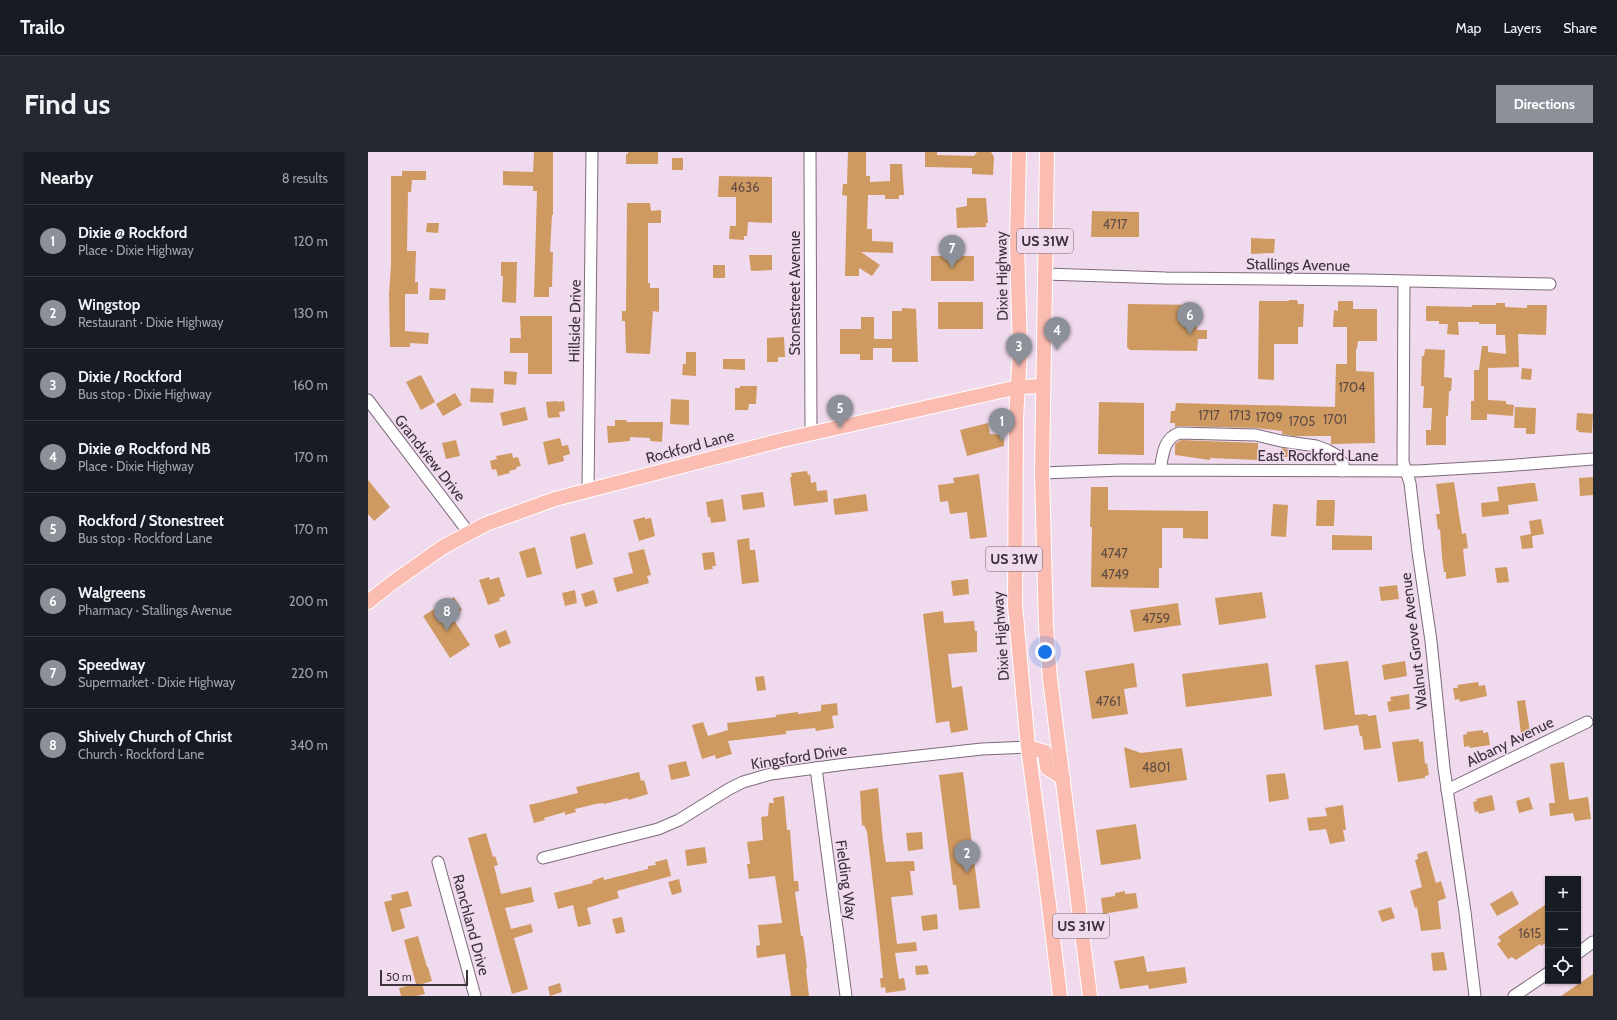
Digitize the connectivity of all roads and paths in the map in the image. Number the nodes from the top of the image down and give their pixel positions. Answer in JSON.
{"nodes":[{"id":1,"x":592,"y":152,"type":"edge"},
{"id":2,"x":810,"y":152,"type":"edge"},
{"id":3,"x":1019,"y":152,"type":"edge"},
{"id":4,"x":1047,"y":152,"type":"edge"},
{"id":5,"x":1045,"y":274,"type":"junction"},
{"id":6,"x":1404,"y":282,"type":"junction"},
{"id":7,"x":1550,"y":284,"type":"dead end"},
{"id":8,"x":1043,"y":386,"type":"junction"},
{"id":9,"x":1018,"y":387,"type":"junction"},
{"id":10,"x":368,"y":400,"type":"edge"},
{"id":11,"x":811,"y":434,"type":"junction"},
{"id":12,"x":1593,"y":459,"type":"edge"},
{"id":13,"x":1160,"y":470,"type":"junction"},
{"id":14,"x":1406,"y":470,"type":"junction"},
{"id":15,"x":1343,"y":471,"type":"junction"},
{"id":16,"x":1042,"y":473,"type":"junction"},
{"id":17,"x":588,"y":490,"type":"junction"},
{"id":18,"x":469,"y":533,"type":"junction"},
{"id":19,"x":368,"y":602,"type":"edge"},
{"id":20,"x":1587,"y":722,"type":"dead end"},
{"id":21,"x":1028,"y":747,"type":"junction"},
{"id":22,"x":816,"y":768,"type":"junction"},
{"id":23,"x":1063,"y":778,"type":"junction"},
{"id":24,"x":1447,"y":790,"type":"junction"},
{"id":25,"x":543,"y":858,"type":"dead end"},
{"id":26,"x":438,"y":862,"type":"dead end"},
{"id":27,"x":1593,"y":942,"type":"edge"},
{"id":28,"x":1581,"y":950,"type":"edge"},
{"id":29,"x":1545,"y":975,"type":"edge"},
{"id":30,"x":475,"y":996,"type":"edge"},
{"id":31,"x":846,"y":996,"type":"edge"},
{"id":32,"x":1060,"y":996,"type":"edge"},
{"id":33,"x":1090,"y":996,"type":"edge"},
{"id":34,"x":1476,"y":996,"type":"edge"},
{"id":35,"x":1514,"y":996,"type":"edge"}],
"edges":[{"from":1,"to":17,"type":"street","name":"Hillside Drive"},
{"from":2,"to":11,"type":"street","name":"Stonestreet Avenue"},
{"from":3,"to":9,"type":"main road","name":"Dixie Highway","number":"US 31W"},
{"from":4,"to":5,"type":"main road","number":"US 31W"},
{"from":5,"to":6,"type":"street","name":"Stallings Avenue"},
{"from":5,"to":8,"type":"main road","number":"US 31W"},
{"from":6,"to":7,"type":"street","name":"Stallings Avenue"},
{"from":6,"to":14,"type":"street","name":"Walnut Grove Avenue"},
{"from":8,"to":9,"type":"main road","name":"Rockford Lane"},
{"from":8,"to":16,"type":"main road","number":"US 31W"},
{"from":9,"to":11,"type":"main road","name":"Rockford Lane"},
{"from":9,"to":21,"type":"main road","name":"Dixie Highway","number":"US 31W"},
{"from":10,"to":18,"type":"street","name":"Grandview Drive"},
{"from":11,"to":17,"type":"main road","name":"Rockford Lane"},
{"from":12,"to":14,"type":"street","name":"East Rockford Lane"},
{"from":13,"to":15,"type":"street","name":"East Rockford Lane"},
{"from":13,"to":15,"type":"street"},
{"from":13,"to":16,"type":"street","name":"East Rockford Lane"},
{"from":14,"to":15,"type":"street","name":"East Rockford Lane"},
{"from":14,"to":24,"type":"street","name":"Walnut Grove Avenue"},
{"from":16,"to":23,"type":"main road","number":"US 31W"},
{"from":17,"to":18,"type":"main road","name":"Rockford Lane"},
{"from":18,"to":19,"type":"main road","name":"Rockford Lane"},
{"from":20,"to":24,"type":"street","name":"Albany Avenue"},
{"from":21,"to":22,"type":"street","name":"Kingsford Drive"},
{"from":21,"to":23,"type":"main road"},
{"from":21,"to":32,"type":"main road","name":"Dixie Highway","number":"US 31W"},
{"from":22,"to":25,"type":"street","name":"Kingsford Drive"},
{"from":22,"to":31,"type":"street","name":"Fielding Way"},
{"from":23,"to":33,"type":"main road","number":"US 31W"},
{"from":24,"to":34,"type":"street","name":"Walnut Grove Avenue"},
{"from":26,"to":30,"type":"street","name":"Ranchland Drive"},
{"from":27,"to":28,"type":"street"},
{"from":29,"to":35,"type":"street"}]}
